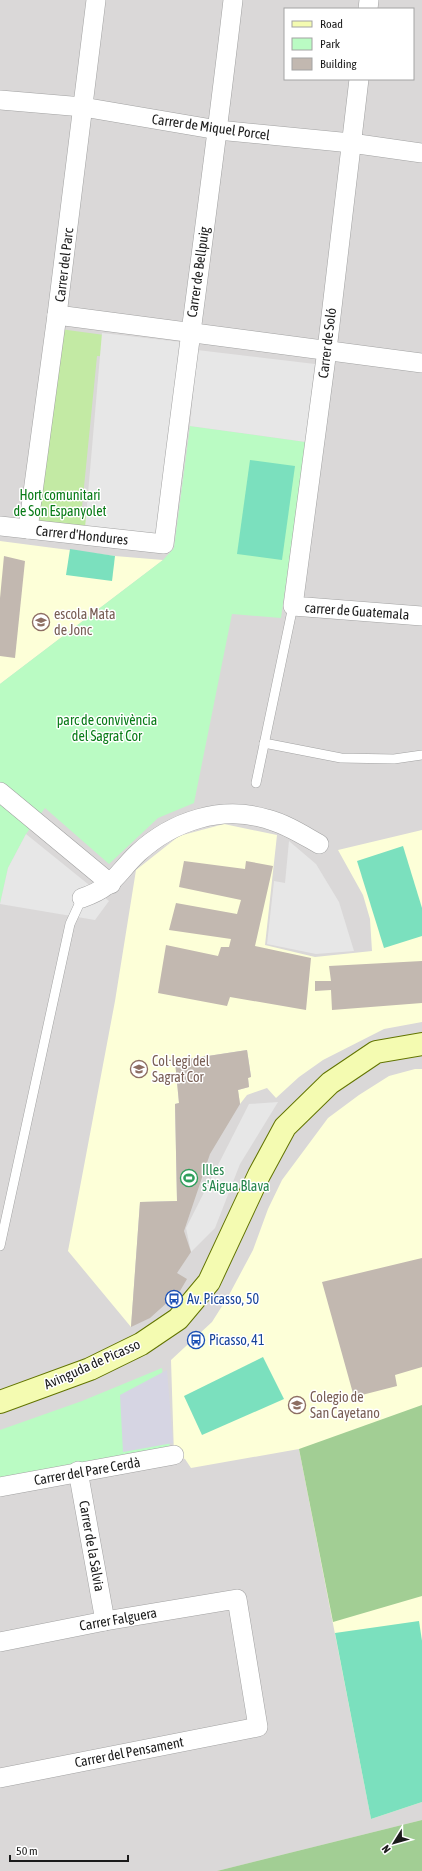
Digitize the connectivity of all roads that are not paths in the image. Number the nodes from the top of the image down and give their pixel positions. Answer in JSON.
{"nodes":[{"id":1,"x":96,"y":0,"type":"edge"},
{"id":2,"x":233,"y":0,"type":"edge"},
{"id":3,"x":359,"y":80,"type":"edge"},
{"id":4,"x":0,"y":100,"type":"edge"},
{"id":5,"x":83,"y":107,"type":"junction"},
{"id":6,"x":218,"y":130,"type":"junction"},
{"id":7,"x":351,"y":143,"type":"junction"},
{"id":8,"x":422,"y":153,"type":"edge"},
{"id":9,"x":57,"y":315,"type":"junction"},
{"id":10,"x":190,"y":332,"type":"junction"},
{"id":11,"x":327,"y":350,"type":"junction"},
{"id":12,"x":422,"y":362,"type":"edge"},
{"id":13,"x":0,"y":526,"type":"edge"},
{"id":14,"x":28,"y":529,"type":"junction"},
{"id":15,"x":164,"y":544,"type":"joint"},
{"id":16,"x":293,"y":606,"type":"junction"},
{"id":17,"x":422,"y":616,"type":"edge"},
{"id":18,"x":264,"y":743,"type":"junction"},
{"id":19,"x":422,"y":755,"type":"edge"},
{"id":20,"x":256,"y":783,"type":"dead end"},
{"id":21,"x":0,"y":792,"type":"edge"},
{"id":22,"x":319,"y":844,"type":"dead end"},
{"id":23,"x":111,"y":884,"type":"junction"},
{"id":24,"x":82,"y":898,"type":"joint"},
{"id":25,"x":422,"y":1044,"type":"edge"},
{"id":26,"x":0,"y":1246,"type":"edge"},
{"id":27,"x":0,"y":1402,"type":"edge"},
{"id":28,"x":174,"y":1455,"type":"dead end"},
{"id":29,"x":78,"y":1471,"type":"junction"},
{"id":30,"x":0,"y":1487,"type":"edge"},
{"id":31,"x":105,"y":1621,"type":"junction"},
{"id":32,"x":0,"y":1642,"type":"edge"},
{"id":33,"x":258,"y":1727,"type":"joint"},
{"id":34,"x":0,"y":1778,"type":"edge"}],
"edges":[{"from":1,"to":5,"type":"street","name":"Carrer del Parc"},
{"from":2,"to":6,"type":"street","name":"Carrer de Bellpuig"},
{"from":3,"to":7,"type":"street","name":"Carrer de Soló"},
{"from":4,"to":5,"type":"street","name":"Carrer de Miquel Porcel"},
{"from":5,"to":6,"type":"street","name":"Carrer de Miquel Porcel"},
{"from":5,"to":9,"type":"street","name":"Carrer del Parc"},
{"from":6,"to":7,"type":"street","name":"Carrer de Miquel Porcel"},
{"from":6,"to":10,"type":"street","name":"Carrer de Bellpuig"},
{"from":7,"to":8,"type":"street","name":"Carrer de Miquel Porcel"},
{"from":7,"to":11,"type":"street","name":"Carrer de Soló"},
{"from":9,"to":10,"type":"street"},
{"from":9,"to":14,"type":"street","name":"Carrer del Parc"},
{"from":10,"to":11,"type":"street"},
{"from":10,"to":15,"type":"street","name":"Carrer de Bellpuig"},
{"from":11,"to":12,"type":"street"},
{"from":11,"to":16,"type":"street","name":"Carrer de Soló"},
{"from":13,"to":14,"type":"street","name":"Carrer d'Hondures"},
{"from":14,"to":15,"type":"street","name":"Carrer d'Hondures"},
{"from":16,"to":17,"type":"street","name":"carrer de Guatemala"},
{"from":16,"to":18,"type":"lane"},
{"from":18,"to":19,"type":"lane"},
{"from":18,"to":20,"type":"lane"},
{"from":21,"to":23,"type":"street"},
{"from":22,"to":23,"type":"street"},
{"from":23,"to":24,"type":"street"},
{"from":24,"to":26,"type":"lane"},
{"from":25,"to":27,"type":"street","name":"Avinguda de Picasso"},
{"from":28,"to":29,"type":"street","name":"Carrer del Pare Cerdà"},
{"from":29,"to":30,"type":"street","name":"Carrer del Pare Cerdà"},
{"from":29,"to":31,"type":"street","name":"Carrer de la Sàlvia"},
{"from":31,"to":32,"type":"street","name":"Carrer Falguera"},
{"from":31,"to":33,"type":"street","name":"Carrer Falguera"},
{"from":33,"to":34,"type":"street","name":"Carrer del Pensament"}]}
